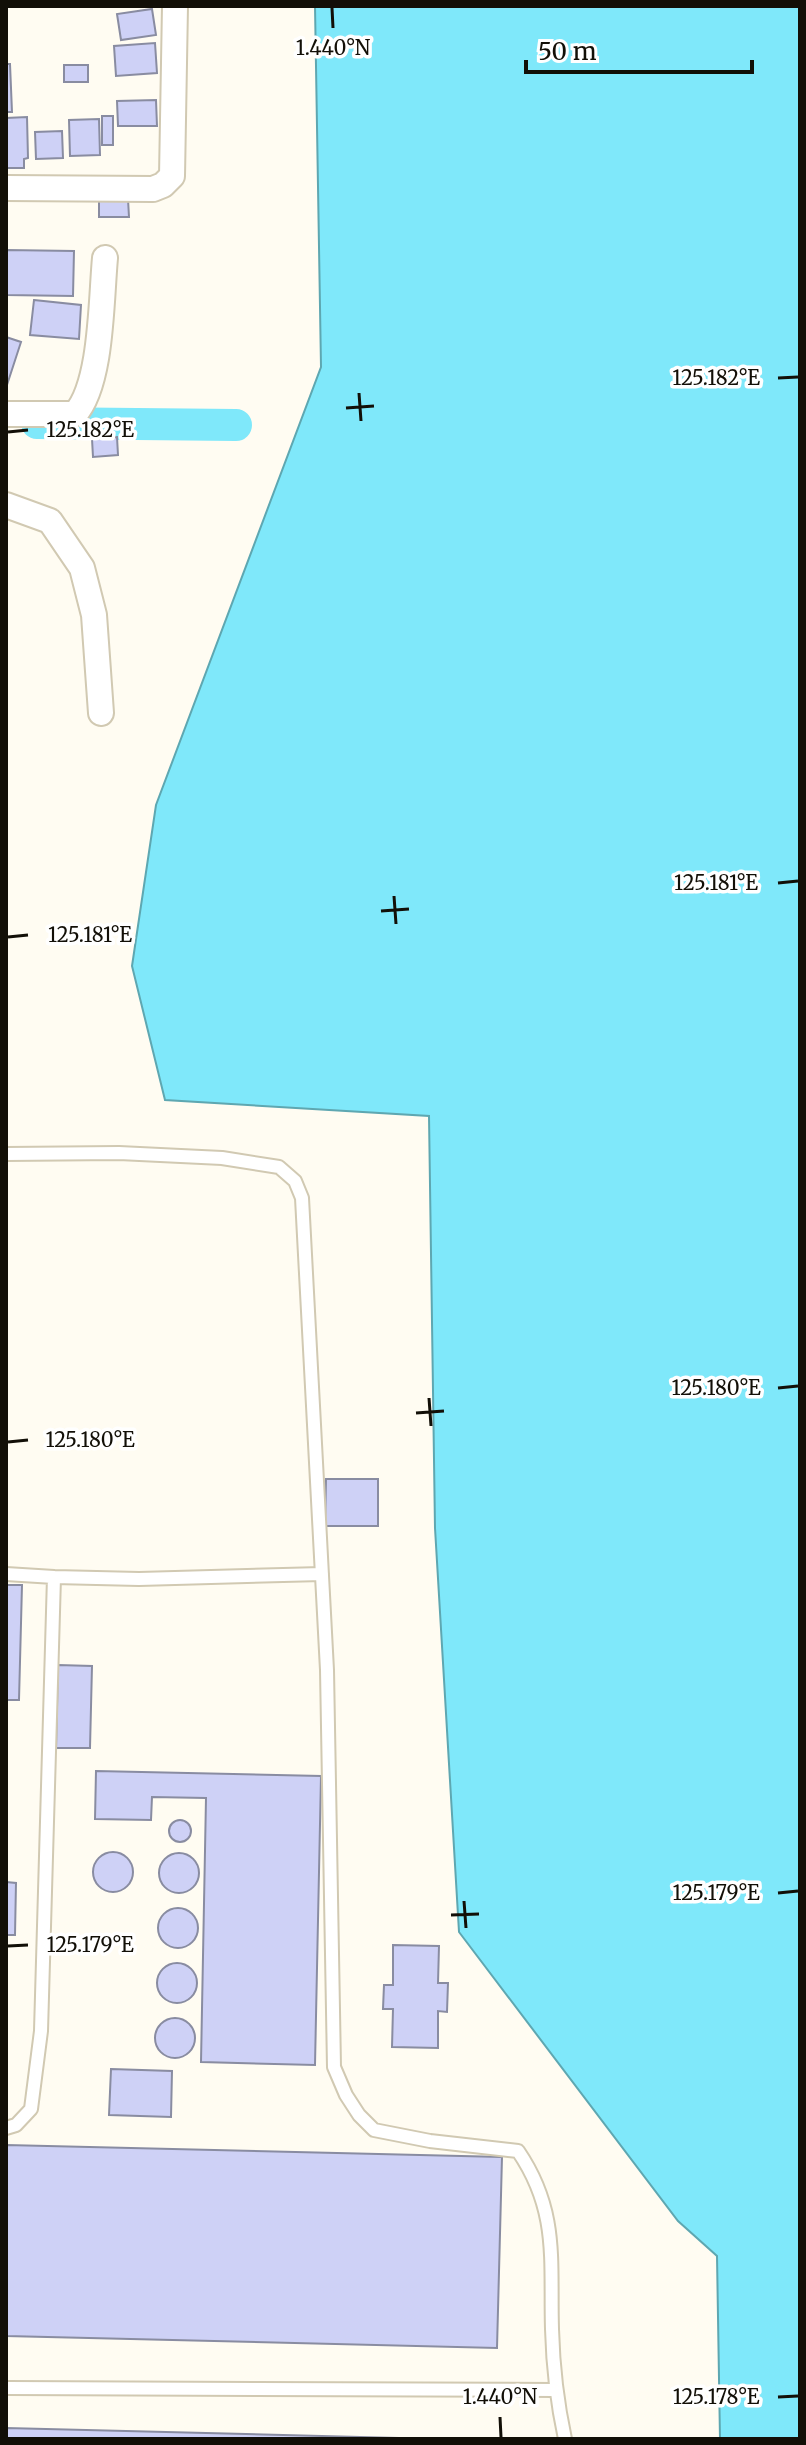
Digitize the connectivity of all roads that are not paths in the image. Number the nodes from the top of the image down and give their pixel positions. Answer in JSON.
{"nodes":[{"id":1,"x":175,"y":6,"type":"edge"},
{"id":2,"x":6,"y":188,"type":"edge"},
{"id":3,"x":105,"y":258,"type":"dead end"},
{"id":4,"x":6,"y":414,"type":"edge"},
{"id":5,"x":6,"y":505,"type":"edge"},
{"id":6,"x":101,"y":713,"type":"dead end"},
{"id":7,"x":6,"y":1154,"type":"edge"},
{"id":8,"x":6,"y":1574,"type":"edge"},
{"id":9,"x":322,"y":1574,"type":"junction"},
{"id":10,"x":54,"y":1577,"type":"junction"},
{"id":11,"x":6,"y":2128,"type":"edge"},
{"id":12,"x":6,"y":2388,"type":"edge"},
{"id":13,"x":555,"y":2390,"type":"junction"},
{"id":14,"x":565,"y":2439,"type":"edge"}],
"edges":[{"from":1,"to":2,"type":"street"},
{"from":3,"to":4,"type":"street"},
{"from":5,"to":6,"type":"street"},
{"from":7,"to":9,"type":"lane"},
{"from":8,"to":10,"type":"lane"},
{"from":9,"to":10,"type":"lane"},
{"from":9,"to":13,"type":"lane"},
{"from":10,"to":11,"type":"lane"},
{"from":12,"to":13,"type":"lane"},
{"from":13,"to":14,"type":"lane"}]}
